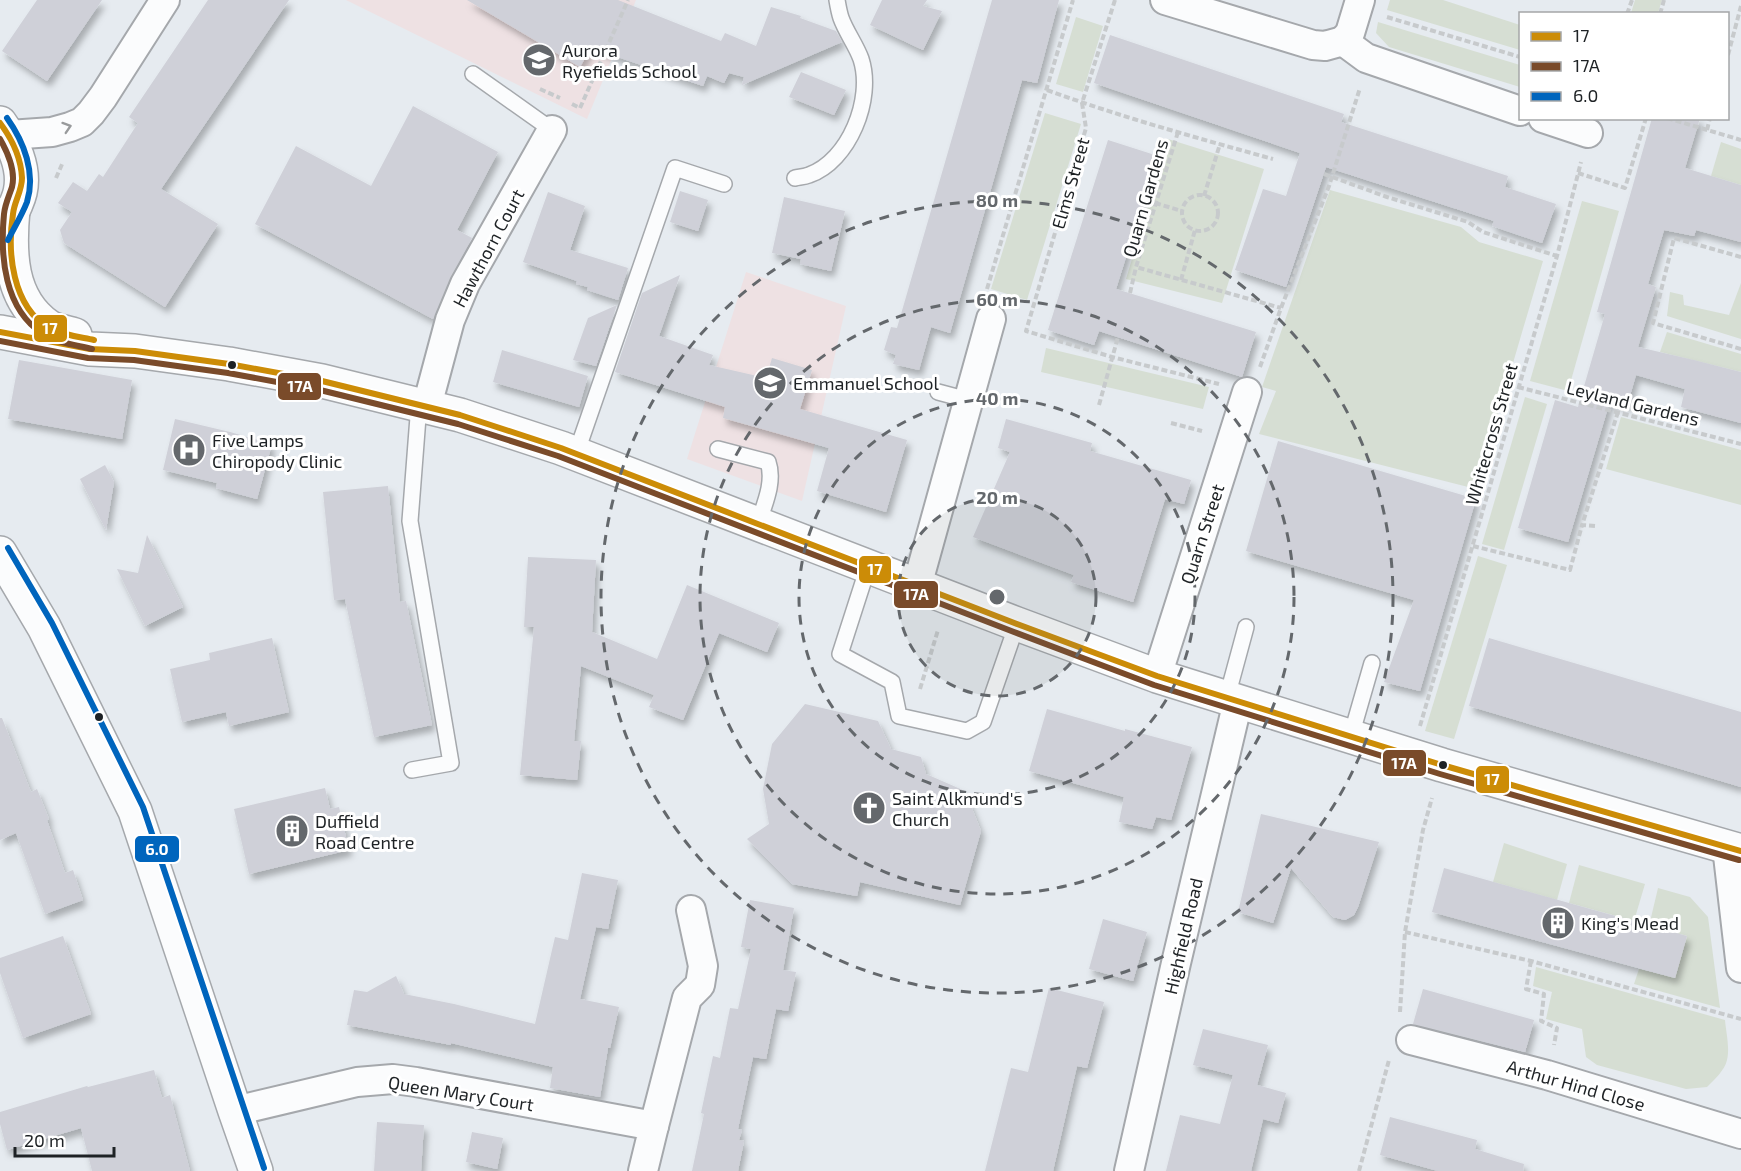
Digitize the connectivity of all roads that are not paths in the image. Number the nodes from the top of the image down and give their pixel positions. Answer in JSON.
{"nodes":[{"id":1,"x":165,"y":0,"type":"edge"},
{"id":2,"x":837,"y":0,"type":"edge"},
{"id":3,"x":1165,"y":0,"type":"edge"},
{"id":4,"x":1359,"y":4,"type":"edge"},
{"id":5,"x":1343,"y":41,"type":"junction"},
{"id":6,"x":473,"y":74,"type":"dead end"},
{"id":7,"x":1519,"y":110,"type":"edge"},
{"id":8,"x":1549,"y":120,"type":"edge"},
{"id":9,"x":5,"y":129,"type":"edge"},
{"id":10,"x":552,"y":130,"type":"joint"},
{"id":11,"x":1588,"y":133,"type":"road end"},
{"id":12,"x":795,"y":178,"type":"dead end"},
{"id":13,"x":724,"y":184,"type":"dead end"},
{"id":14,"x":7,"y":222,"type":"edge"},
{"id":15,"x":988,"y":305,"type":"road end"},
{"id":16,"x":0,"y":332,"type":"edge"},
{"id":17,"x":135,"y":351,"type":"junction"},
{"id":18,"x":938,"y":392,"type":"dead end"},
{"id":19,"x":1247,"y":392,"type":"road end"},
{"id":20,"x":968,"y":400,"type":"junction"},
{"id":21,"x":423,"y":405,"type":"junction"},
{"id":22,"x":718,"y":449,"type":"dead end"},
{"id":23,"x":576,"y":454,"type":"junction"},
{"id":24,"x":758,"y":524,"type":"junction"},
{"id":25,"x":0,"y":553,"type":"edge"},
{"id":26,"x":868,"y":567,"type":"junction"},
{"id":27,"x":917,"y":585,"type":"junction"},
{"id":28,"x":1017,"y":624,"type":"junction"},
{"id":29,"x":1246,"y":627,"type":"dead end"},
{"id":30,"x":1372,"y":663,"type":"dead end"},
{"id":31,"x":1157,"y":676,"type":"junction"},
{"id":32,"x":1232,"y":699,"type":"junction"},
{"id":33,"x":1351,"y":736,"type":"junction"},
{"id":34,"x":412,"y":770,"type":"dead end"},
{"id":35,"x":1734,"y":849,"type":"edge"},
{"id":36,"x":691,"y":910,"type":"dead end"},
{"id":37,"x":1741,"y":968,"type":"edge"},
{"id":38,"x":1401,"y":1036,"type":"road end"},
{"id":39,"x":234,"y":1111,"type":"junction"},
{"id":40,"x":654,"y":1126,"type":"junction"},
{"id":41,"x":1741,"y":1134,"type":"edge"},
{"id":42,"x":256,"y":1171,"type":"edge"},
{"id":43,"x":643,"y":1171,"type":"edge"},
{"id":44,"x":1129,"y":1171,"type":"edge"}],
"edges":[{"from":9,"to":1,"type":"street","one_way":true},
{"from":2,"to":12,"type":"lane"},
{"from":3,"to":5,"type":"street"},
{"from":4,"to":5,"type":"street"},
{"from":5,"to":7,"type":"street"},
{"from":6,"to":10,"type":"lane"},
{"from":8,"to":11,"type":"street"},
{"from":9,"to":14,"type":"street"},
{"from":10,"to":21,"type":"street","name":"Hawthorn Court"},
{"from":13,"to":23,"type":"lane"},
{"from":14,"to":17,"type":"street"},
{"from":15,"to":20,"type":"street"},
{"from":16,"to":17,"type":"street"},
{"from":17,"to":21,"type":"street"},
{"from":18,"to":20,"type":"lane"},
{"from":19,"to":31,"type":"street","name":"Quarn Street"},
{"from":20,"to":27,"type":"street"},
{"from":21,"to":23,"type":"street"},
{"from":21,"to":34,"type":"lane"},
{"from":22,"to":24,"type":"lane"},
{"from":23,"to":24,"type":"street"},
{"from":24,"to":26,"type":"street"},
{"from":25,"to":39,"type":"street"},
{"from":26,"to":27,"type":"street"},
{"from":26,"to":28,"type":"lane"},
{"from":27,"to":28,"type":"street"},
{"from":28,"to":31,"type":"street"},
{"from":29,"to":32,"type":"lane"},
{"from":30,"to":33,"type":"lane"},
{"from":31,"to":32,"type":"street"},
{"from":32,"to":33,"type":"street"},
{"from":32,"to":44,"type":"street","name":"Highfield Road"},
{"from":33,"to":35,"type":"street"},
{"from":35,"to":37,"type":"street"},
{"from":36,"to":40,"type":"street"},
{"from":38,"to":41,"type":"street","name":"Arthur Hind Close"},
{"from":39,"to":40,"type":"street","name":"Queen Mary Court"},
{"from":39,"to":42,"type":"street"},
{"from":40,"to":43,"type":"street"}]}
